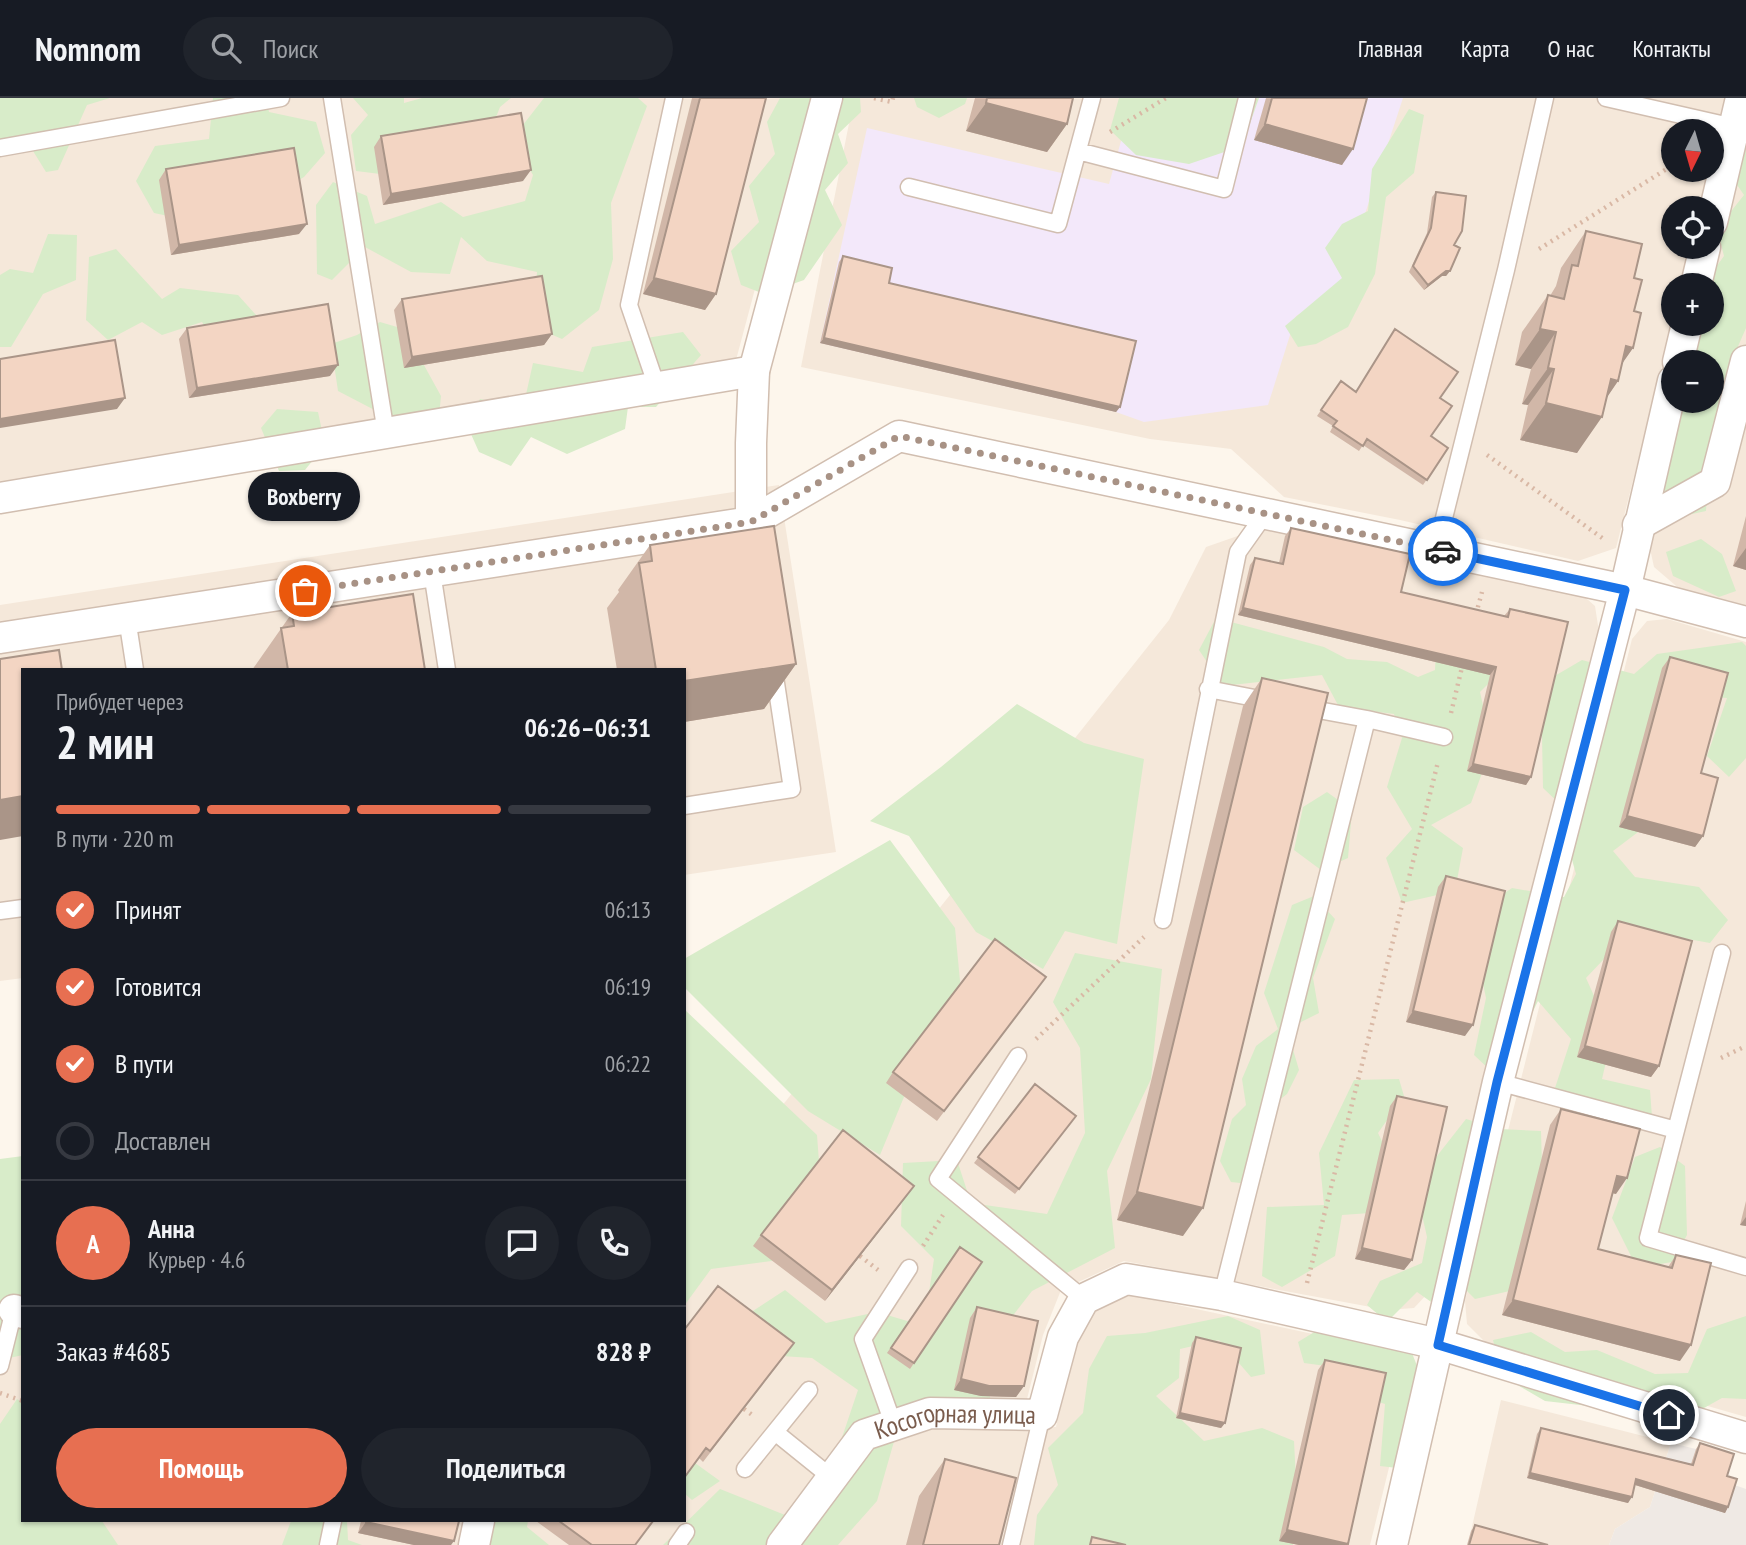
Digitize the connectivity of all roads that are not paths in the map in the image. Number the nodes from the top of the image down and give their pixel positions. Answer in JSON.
{"nodes":[{"id":1,"x":281,"y":98,"type":"edge"},
{"id":2,"x":332,"y":98,"type":"edge"},
{"id":3,"x":674,"y":98,"type":"edge"},
{"id":4,"x":827,"y":98,"type":"edge"},
{"id":5,"x":1092,"y":98,"type":"edge"},
{"id":6,"x":1248,"y":98,"type":"edge"},
{"id":7,"x":1545,"y":98,"type":"edge"},
{"id":8,"x":1606,"y":98,"type":"edge"},
{"id":9,"x":1741,"y":98,"type":"edge"},
{"id":10,"x":1734,"y":127,"type":"junction"},
{"id":11,"x":0,"y":148,"type":"edge"},
{"id":12,"x":1078,"y":151,"type":"junction"},
{"id":13,"x":909,"y":187,"type":"dead end"},
{"id":14,"x":1718,"y":196,"type":"edge"},
{"id":15,"x":1746,"y":361,"type":"edge"},
{"id":16,"x":754,"y":371,"type":"junction"},
{"id":17,"x":657,"y":387,"type":"junction"},
{"id":18,"x":1665,"y":413,"type":"edge"},
{"id":19,"x":386,"y":433,"type":"junction"},
{"id":20,"x":0,"y":498,"type":"edge"},
{"id":21,"x":1265,"y":514,"type":"junction"},
{"id":22,"x":1639,"y":525,"type":"junction"},
{"id":23,"x":752,"y":529,"type":"junction"},
{"id":24,"x":1436,"y":550,"type":"junction"},
{"id":25,"x":432,"y":572,"type":"junction"},
{"id":26,"x":1625,"y":590,"type":"junction"},
{"id":27,"x":127,"y":618,"type":"junction"},
{"id":28,"x":1746,"y":622,"type":"edge"},
{"id":29,"x":0,"y":638,"type":"edge"},
{"id":30,"x":772,"y":656,"type":"edge"},
{"id":31,"x":135,"y":668,"type":"edge"},
{"id":32,"x":447,"y":668,"type":"edge"},
{"id":33,"x":1208,"y":689,"type":"junction"},
{"id":34,"x":1367,"y":719,"type":"junction"},
{"id":35,"x":1444,"y":737,"type":"road end"},
{"id":36,"x":686,"y":806,"type":"edge"},
{"id":37,"x":21,"y":908,"type":"edge"},
{"id":38,"x":0,"y":911,"type":"edge"},
{"id":39,"x":1163,"y":920,"type":"road end"},
{"id":40,"x":1722,"y":953,"type":"dead end"},
{"id":41,"x":1018,"y":1056,"type":"road end"},
{"id":42,"x":1497,"y":1082,"type":"junction"},
{"id":43,"x":1676,"y":1130,"type":"junction"},
{"id":44,"x":1746,"y":1267,"type":"edge"},
{"id":45,"x":909,"y":1268,"type":"road end"},
{"id":46,"x":1222,"y":1295,"type":"junction"},
{"id":47,"x":1084,"y":1299,"type":"junction"},
{"id":48,"x":18,"y":1311,"type":"edge"},
{"id":49,"x":1438,"y":1345,"type":"junction"},
{"id":50,"x":0,"y":1366,"type":"edge"},
{"id":51,"x":809,"y":1390,"type":"dead end"},
{"id":52,"x":1042,"y":1415,"type":"junction"},
{"id":53,"x":894,"y":1426,"type":"junction"},
{"id":54,"x":775,"y":1432,"type":"junction"},
{"id":55,"x":1746,"y":1438,"type":"edge"},
{"id":56,"x":745,"y":1469,"type":"dead end"},
{"id":57,"x":832,"y":1478,"type":"junction"},
{"id":58,"x":333,"y":1522,"type":"edge"},
{"id":59,"x":479,"y":1522,"type":"edge"},
{"id":60,"x":328,"y":1545,"type":"edge"},
{"id":61,"x":474,"y":1545,"type":"edge"},
{"id":62,"x":782,"y":1545,"type":"edge"},
{"id":63,"x":1012,"y":1545,"type":"edge"},
{"id":64,"x":1392,"y":1545,"type":"edge"}],
"edges":[{"from":1,"to":11,"type":"lane"},
{"from":2,"to":19,"type":"lane"},
{"from":3,"to":17,"type":"lane"},
{"from":4,"to":16,"type":"street"},
{"from":5,"to":12,"type":"lane"},
{"from":6,"to":12,"type":"lane"},
{"from":7,"to":24,"type":"lane"},
{"from":8,"to":10,"type":"lane"},
{"from":9,"to":10,"type":"street"},
{"from":10,"to":14,"type":"street"},
{"from":12,"to":13,"type":"lane"},
{"from":15,"to":22,"type":"street"},
{"from":16,"to":17,"type":"street"},
{"from":16,"to":23,"type":"street"},
{"from":17,"to":19,"type":"street"},
{"from":18,"to":22,"type":"street"},
{"from":19,"to":20,"type":"street"},
{"from":21,"to":23,"type":"street"},
{"from":21,"to":24,"type":"street"},
{"from":21,"to":33,"type":"lane"},
{"from":22,"to":26,"type":"street"},
{"from":23,"to":25,"type":"street"},
{"from":24,"to":26,"type":"street"},
{"from":25,"to":27,"type":"street"},
{"from":25,"to":32,"type":"lane"},
{"from":26,"to":28,"type":"street"},
{"from":26,"to":42,"type":"street"},
{"from":27,"to":29,"type":"street"},
{"from":27,"to":31,"type":"lane"},
{"from":30,"to":36,"type":"lane"},
{"from":33,"to":34,"type":"lane"},
{"from":33,"to":39,"type":"lane"},
{"from":34,"to":35,"type":"lane"},
{"from":34,"to":46,"type":"lane"},
{"from":37,"to":38,"type":"lane"},
{"from":40,"to":43,"type":"lane"},
{"from":41,"to":47,"type":"lane"},
{"from":42,"to":43,"type":"lane"},
{"from":42,"to":49,"type":"street"},
{"from":43,"to":44,"type":"lane"},
{"from":45,"to":53,"type":"lane"},
{"from":46,"to":47,"type":"street"},
{"from":46,"to":49,"type":"street"},
{"from":47,"to":52,"type":"street","name":"Косогорная улица"},
{"from":48,"to":50,"type":"lane"},
{"from":49,"to":55,"type":"street"},
{"from":49,"to":64,"type":"street"},
{"from":51,"to":54,"type":"lane"},
{"from":52,"to":53,"type":"street","name":"Косогорная улица"},
{"from":52,"to":63,"type":"lane"},
{"from":53,"to":57,"type":"street","name":"Косогорная улица"},
{"from":54,"to":56,"type":"lane"},
{"from":54,"to":57,"type":"lane"},
{"from":57,"to":62,"type":"street","name":"Косогорная улица"},
{"from":58,"to":60,"type":"lane"},
{"from":59,"to":61,"type":"street"}]}
